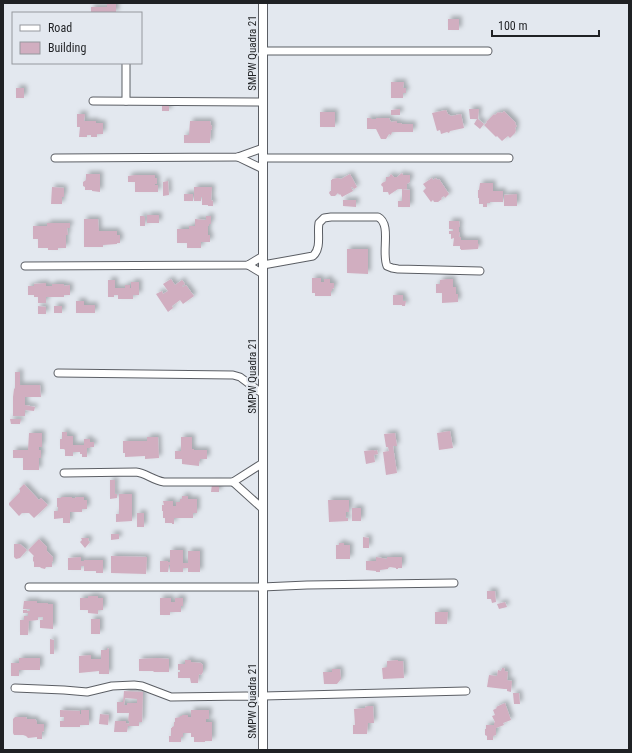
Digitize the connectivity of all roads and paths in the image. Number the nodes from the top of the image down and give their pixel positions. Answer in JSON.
{"nodes":[{"id":1,"x":263,"y":3,"type":"edge"},
{"id":2,"x":263,"y":51,"type":"junction"},
{"id":3,"x":488,"y":51,"type":"dead end"},
{"id":4,"x":126,"y":64,"type":"edge"},
{"id":5,"x":93,"y":101,"type":"dead end"},
{"id":6,"x":126,"y":102,"type":"junction"},
{"id":7,"x":263,"y":102,"type":"junction"},
{"id":8,"x":263,"y":148,"type":"junction"},
{"id":9,"x":238,"y":157,"type":"junction"},
{"id":10,"x":55,"y":158,"type":"dead end"},
{"id":11,"x":263,"y":158,"type":"junction"},
{"id":12,"x":508,"y":158,"type":"dead end"},
{"id":13,"x":263,"y":169,"type":"junction"},
{"id":14,"x":263,"y":256,"type":"junction"},
{"id":15,"x":248,"y":265,"type":"junction"},
{"id":16,"x":263,"y":265,"type":"junction"},
{"id":17,"x":25,"y":266,"type":"dead end"},
{"id":18,"x":480,"y":271,"type":"dead end"},
{"id":19,"x":263,"y":274,"type":"junction"},
{"id":20,"x":58,"y":373,"type":"dead end"},
{"id":21,"x":263,"y":394,"type":"junction"},
{"id":22,"x":263,"y":463,"type":"junction"},
{"id":23,"x":64,"y":473,"type":"dead end"},
{"id":24,"x":233,"y":482,"type":"junction"},
{"id":25,"x":263,"y":509,"type":"junction"},
{"id":26,"x":454,"y":583,"type":"dead end"},
{"id":27,"x":262,"y":586,"type":"junction"},
{"id":28,"x":29,"y":587,"type":"dead end"},
{"id":29,"x":15,"y":688,"type":"dead end"},
{"id":30,"x":466,"y":691,"type":"dead end"},
{"id":31,"x":263,"y":700,"type":"junction"},
{"id":32,"x":263,"y":750,"type":"edge"}],
"edges":[{"from":1,"to":2,"type":"street","name":"SMPW Quadra 21"},
{"from":2,"to":3,"type":"street"},
{"from":2,"to":7,"type":"street","name":"SMPW Quadra 21"},
{"from":4,"to":6,"type":"street"},
{"from":5,"to":6,"type":"street"},
{"from":6,"to":7,"type":"street"},
{"from":7,"to":8,"type":"street","name":"SMPW Quadra 21"},
{"from":8,"to":9,"type":"street"},
{"from":8,"to":11,"type":"street","name":"SMPW Quadra 21"},
{"from":9,"to":10,"type":"street"},
{"from":9,"to":13,"type":"street"},
{"from":11,"to":12,"type":"street"},
{"from":11,"to":13,"type":"street","name":"SMPW Quadra 21"},
{"from":13,"to":14,"type":"street","name":"SMPW Quadra 21"},
{"from":14,"to":15,"type":"street"},
{"from":14,"to":16,"type":"street","name":"SMPW Quadra 21"},
{"from":15,"to":17,"type":"street"},
{"from":15,"to":19,"type":"street"},
{"from":16,"to":18,"type":"street"},
{"from":16,"to":19,"type":"street","name":"SMPW Quadra 21"},
{"from":19,"to":21,"type":"street","name":"SMPW Quadra 21"},
{"from":20,"to":21,"type":"street"},
{"from":21,"to":22,"type":"street","name":"SMPW Quadra 21"},
{"from":22,"to":24,"type":"street"},
{"from":22,"to":25,"type":"street","name":"SMPW Quadra 21"},
{"from":23,"to":24,"type":"street"},
{"from":24,"to":25,"type":"street"},
{"from":25,"to":27,"type":"street","name":"SMPW Quadra 21"},
{"from":26,"to":27,"type":"street"},
{"from":27,"to":28,"type":"street"},
{"from":27,"to":31,"type":"street","name":"SMPW Quadra 21"},
{"from":29,"to":31,"type":"street"},
{"from":30,"to":31,"type":"street"},
{"from":31,"to":32,"type":"street","name":"SMPW Quadra 21"}]}
